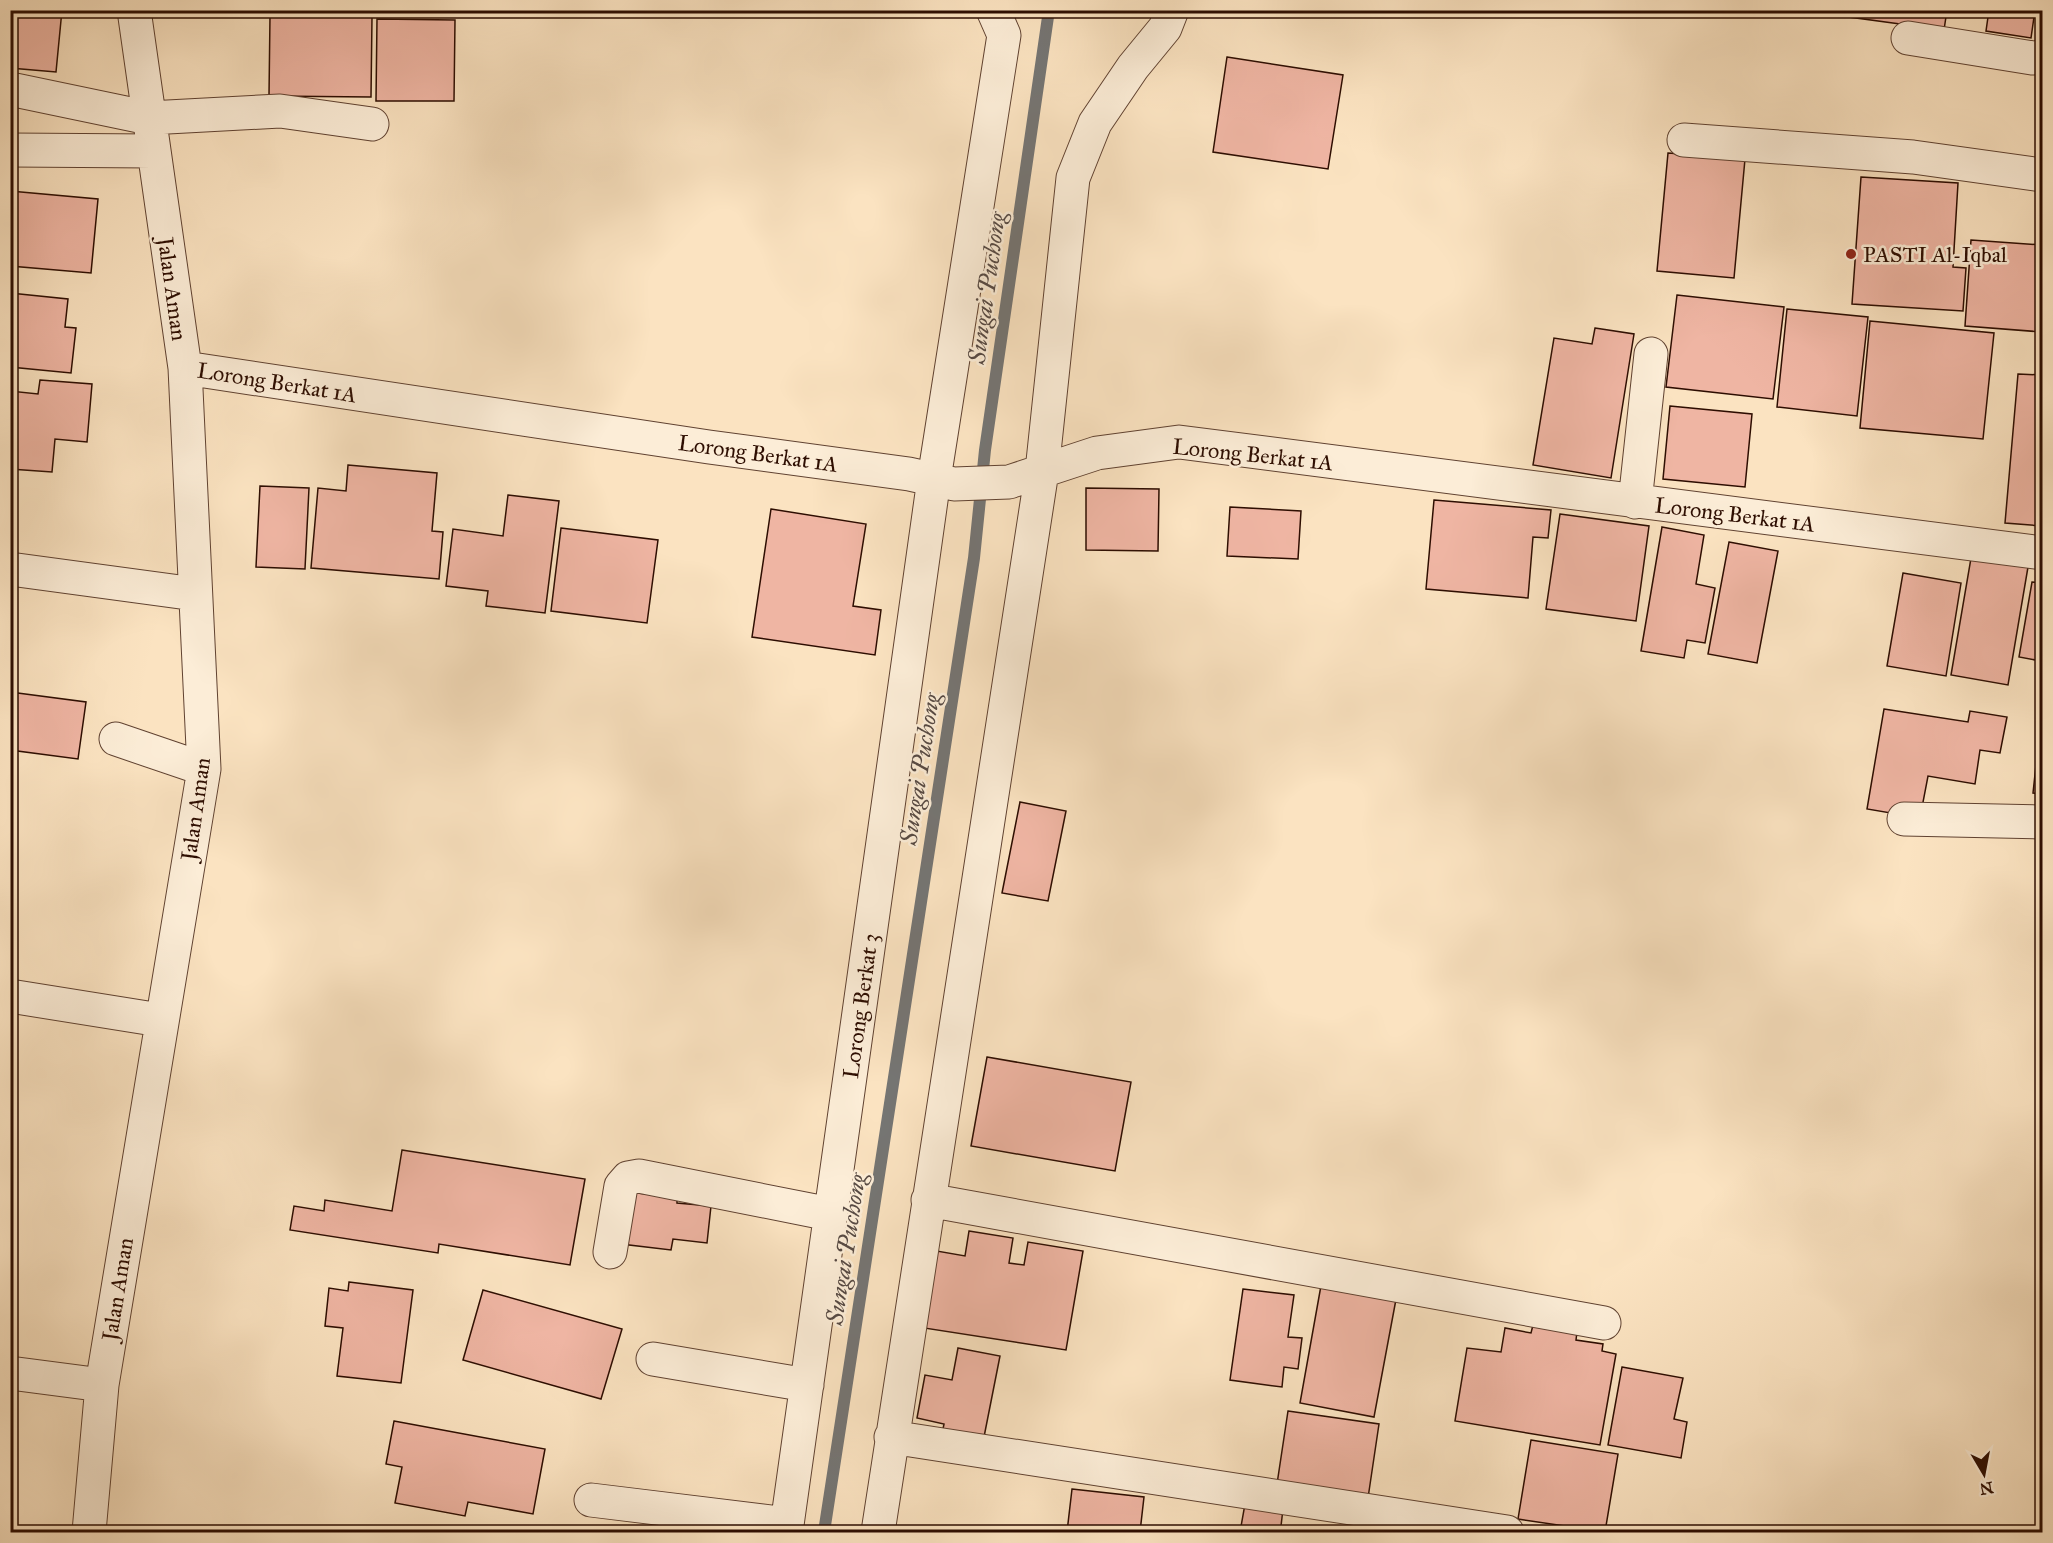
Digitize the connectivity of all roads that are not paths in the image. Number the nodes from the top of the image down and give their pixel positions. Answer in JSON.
{"nodes":[{"id":1,"x":134,"y":10,"type":"edge"},
{"id":2,"x":993,"y":10,"type":"edge"},
{"id":3,"x":1172,"y":10,"type":"edge"},
{"id":4,"x":1908,"y":38,"type":"dead end"},
{"id":5,"x":2043,"y":57,"type":"edge"},
{"id":6,"x":10,"y":89,"type":"edge"},
{"id":7,"x":149,"y":118,"type":"junction"},
{"id":8,"x":372,"y":124,"type":"dead end"},
{"id":9,"x":1684,"y":140,"type":"dead end"},
{"id":10,"x":10,"y":150,"type":"edge"},
{"id":11,"x":153,"y":151,"type":"junction"},
{"id":12,"x":2043,"y":175,"type":"edge"},
{"id":13,"x":1651,"y":354,"type":"dead end"},
{"id":14,"x":185,"y":368,"type":"junction"},
{"id":15,"x":1042,"y":471,"type":"junction"},
{"id":16,"x":944,"y":482,"type":"junction"},
{"id":17,"x":1635,"y":502,"type":"junction"},
{"id":18,"x":2043,"y":553,"type":"edge"},
{"id":19,"x":10,"y":569,"type":"edge"},
{"id":20,"x":195,"y":594,"type":"junction"},
{"id":21,"x":116,"y":739,"type":"dead end"},
{"id":22,"x":204,"y":770,"type":"junction"},
{"id":23,"x":1904,"y":819,"type":"dead end"},
{"id":24,"x":2043,"y":822,"type":"edge"},
{"id":25,"x":10,"y":996,"type":"edge"},
{"id":26,"x":160,"y":1020,"type":"junction"},
{"id":27,"x":928,"y":1200,"type":"junction"},
{"id":28,"x":830,"y":1214,"type":"junction"},
{"id":29,"x":610,"y":1252,"type":"dead end"},
{"id":30,"x":1604,"y":1323,"type":"dead end"},
{"id":31,"x":652,"y":1359,"type":"dead end"},
{"id":32,"x":10,"y":1373,"type":"edge"},
{"id":33,"x":102,"y":1385,"type":"junction"},
{"id":34,"x":807,"y":1385,"type":"junction"},
{"id":35,"x":891,"y":1437,"type":"junction"},
{"id":36,"x":591,"y":1500,"type":"dead end"},
{"id":37,"x":786,"y":1528,"type":"edge"},
{"id":38,"x":89,"y":1533,"type":"edge"},
{"id":39,"x":878,"y":1533,"type":"edge"},
{"id":40,"x":1507,"y":1533,"type":"edge"}],
"edges":[{"from":1,"to":7,"type":"street","name":"Jalan Aman"},
{"from":2,"to":16,"type":"street","name":"Lorong Berkat 3"},
{"from":3,"to":15,"type":"street"},
{"from":4,"to":5,"type":"street"},
{"from":6,"to":7,"type":"street"},
{"from":7,"to":8,"type":"street"},
{"from":7,"to":11,"type":"street","name":"Jalan Aman"},
{"from":9,"to":12,"type":"street"},
{"from":10,"to":11,"type":"street"},
{"from":11,"to":14,"type":"street","name":"Jalan Aman"},
{"from":13,"to":17,"type":"street"},
{"from":14,"to":16,"type":"street","name":"Lorong Berkat 1A"},
{"from":14,"to":20,"type":"street","name":"Jalan Aman"},
{"from":15,"to":16,"type":"street","name":"Lorong Berkat 1A"},
{"from":15,"to":17,"type":"street","name":"Lorong Berkat 1A"},
{"from":15,"to":27,"type":"street"},
{"from":16,"to":28,"type":"street","name":"Lorong Berkat 3"},
{"from":17,"to":18,"type":"street","name":"Lorong Berkat 1A"},
{"from":19,"to":20,"type":"street"},
{"from":20,"to":22,"type":"street","name":"Jalan Aman"},
{"from":21,"to":22,"type":"street"},
{"from":22,"to":26,"type":"street","name":"Jalan Aman"},
{"from":23,"to":24,"type":"street"},
{"from":25,"to":26,"type":"street"},
{"from":26,"to":33,"type":"street","name":"Jalan Aman"},
{"from":27,"to":30,"type":"street"},
{"from":27,"to":35,"type":"street"},
{"from":28,"to":29,"type":"street"},
{"from":28,"to":34,"type":"street","name":"Lorong Berkat 3"},
{"from":31,"to":34,"type":"street"},
{"from":32,"to":33,"type":"street"},
{"from":33,"to":38,"type":"street","name":"Jalan Aman"},
{"from":34,"to":37,"type":"street","name":"Lorong Berkat 3"},
{"from":35,"to":39,"type":"street"},
{"from":35,"to":40,"type":"street"},
{"from":36,"to":37,"type":"street"}]}
